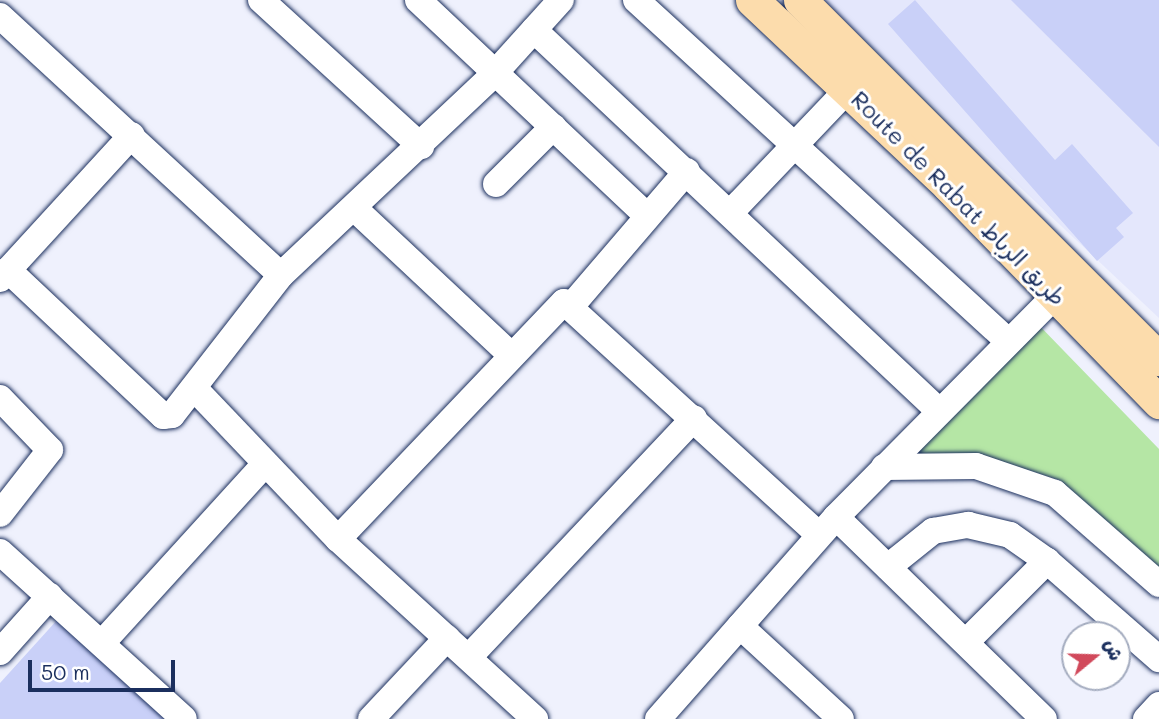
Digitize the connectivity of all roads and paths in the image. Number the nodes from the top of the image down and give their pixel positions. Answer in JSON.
{"nodes":[{"id":1,"x":11,"y":0,"type":"edge"},
{"id":2,"x":261,"y":0,"type":"edge"},
{"id":3,"x":418,"y":0,"type":"edge"},
{"id":4,"x":636,"y":0,"type":"edge"},
{"id":5,"x":752,"y":0,"type":"edge"},
{"id":6,"x":800,"y":0,"type":"edge"},
{"id":7,"x":552,"y":3,"type":"edge"},
{"id":8,"x":0,"y":14,"type":"edge"},
{"id":9,"x":534,"y":30,"type":"junction"},
{"id":10,"x":495,"y":73,"type":"junction"},
{"id":11,"x":849,"y":88,"type":"junction"},
{"id":12,"x":554,"y":127,"type":"junction"},
{"id":13,"x":132,"y":135,"type":"junction"},
{"id":14,"x":792,"y":145,"type":"junction"},
{"id":15,"x":421,"y":146,"type":"junction"},
{"id":16,"x":687,"y":171,"type":"junction"},
{"id":17,"x":496,"y":184,"type":"dead end"},
{"id":18,"x":354,"y":208,"type":"junction"},
{"id":19,"x":731,"y":212,"type":"junction"},
{"id":20,"x":646,"y":215,"type":"junction"},
{"id":21,"x":4,"y":274,"type":"edge"},
{"id":22,"x":281,"y":275,"type":"junction"},
{"id":23,"x":1056,"y":295,"type":"junction"},
{"id":24,"x":573,"y":304,"type":"junction"},
{"id":25,"x":1008,"y":341,"type":"junction"},
{"id":26,"x":510,"y":355,"type":"junction"},
{"id":27,"x":1159,"y":359,"type":"edge"},
{"id":28,"x":195,"y":389,"type":"junction"},
{"id":29,"x":0,"y":398,"type":"edge"},
{"id":30,"x":1159,"y":402,"type":"edge"},
{"id":31,"x":939,"y":410,"type":"junction"},
{"id":32,"x":694,"y":418,"type":"junction"},
{"id":33,"x":264,"y":464,"type":"junction"},
{"id":34,"x":884,"y":467,"type":"junction"},
{"id":35,"x":0,"y":514,"type":"edge"},
{"id":36,"x":828,"y":526,"type":"junction"},
{"id":37,"x":338,"y":539,"type":"junction"},
{"id":38,"x":0,"y":552,"type":"edge"},
{"id":39,"x":1047,"y":561,"type":"junction"},
{"id":40,"x":888,"y":567,"type":"junction"},
{"id":41,"x":1159,"y":584,"type":"edge"},
{"id":42,"x":50,"y":596,"type":"junction"},
{"id":43,"x":740,"y":625,"type":"junction"},
{"id":44,"x":447,"y":638,"type":"junction"},
{"id":45,"x":965,"y":642,"type":"junction"},
{"id":46,"x":102,"y":643,"type":"junction"},
{"id":47,"x":0,"y":652,"type":"edge"},
{"id":48,"x":469,"y":657,"type":"junction"},
{"id":49,"x":1159,"y":659,"type":"edge"},
{"id":50,"x":1159,"y":705,"type":"edge"},
{"id":51,"x":184,"y":719,"type":"edge"},
{"id":52,"x":371,"y":719,"type":"edge"},
{"id":53,"x":535,"y":719,"type":"edge"},
{"id":54,"x":658,"y":719,"type":"edge"},
{"id":55,"x":841,"y":719,"type":"edge"},
{"id":56,"x":1044,"y":719,"type":"edge"},
{"id":57,"x":1146,"y":719,"type":"edge"}],
"edges":[{"from":1,"to":8,"type":"street"},
{"from":2,"to":15,"type":"street"},
{"from":3,"to":10,"type":"street"},
{"from":4,"to":14,"type":"street"},
{"from":5,"to":11,"type":"main road","name":"Route de Rabat طريق الرباط"},
{"from":6,"to":27,"type":"main road","name":"Route de Rabat طريق الرباط"},
{"from":7,"to":9,"type":"street"},
{"from":8,"to":13,"type":"street"},
{"from":9,"to":10,"type":"street"},
{"from":9,"to":16,"type":"street"},
{"from":10,"to":12,"type":"street"},
{"from":10,"to":15,"type":"street"},
{"from":11,"to":14,"type":"street"},
{"from":11,"to":23,"type":"main road","name":"Route de Rabat طريق الرباط"},
{"from":12,"to":17,"type":"street"},
{"from":12,"to":20,"type":"street"},
{"from":13,"to":21,"type":"street"},
{"from":13,"to":22,"type":"street"},
{"from":14,"to":19,"type":"street"},
{"from":14,"to":25,"type":"street"},
{"from":15,"to":18,"type":"street"},
{"from":16,"to":19,"type":"street"},
{"from":16,"to":20,"type":"street"},
{"from":18,"to":22,"type":"street"},
{"from":18,"to":26,"type":"street"},
{"from":19,"to":31,"type":"street"},
{"from":20,"to":24,"type":"street"},
{"from":21,"to":28,"type":"street"},
{"from":22,"to":28,"type":"street"},
{"from":23,"to":25,"type":"street"},
{"from":23,"to":30,"type":"main road","name":"Route de Rabat طريق الرباط"},
{"from":24,"to":26,"type":"street"},
{"from":24,"to":32,"type":"street"},
{"from":25,"to":31,"type":"street"},
{"from":26,"to":37,"type":"street"},
{"from":28,"to":33,"type":"street"},
{"from":29,"to":35,"type":"street"},
{"from":31,"to":34,"type":"street"},
{"from":32,"to":36,"type":"street"},
{"from":32,"to":48,"type":"street"},
{"from":33,"to":37,"type":"street"},
{"from":33,"to":46,"type":"street"},
{"from":34,"to":36,"type":"street"},
{"from":34,"to":41,"type":"street"},
{"from":36,"to":40,"type":"street"},
{"from":36,"to":43,"type":"street"},
{"from":37,"to":44,"type":"street"},
{"from":38,"to":42,"type":"street"},
{"from":39,"to":40,"type":"street"},
{"from":39,"to":45,"type":"street"},
{"from":39,"to":49,"type":"street"},
{"from":40,"to":45,"type":"street"},
{"from":42,"to":46,"type":"street"},
{"from":42,"to":47,"type":"street"},
{"from":43,"to":54,"type":"street"},
{"from":43,"to":55,"type":"street"},
{"from":44,"to":48,"type":"street"},
{"from":44,"to":52,"type":"street"},
{"from":45,"to":56,"type":"street"},
{"from":46,"to":51,"type":"street"},
{"from":48,"to":53,"type":"street"},
{"from":50,"to":57,"type":"street"}]}
